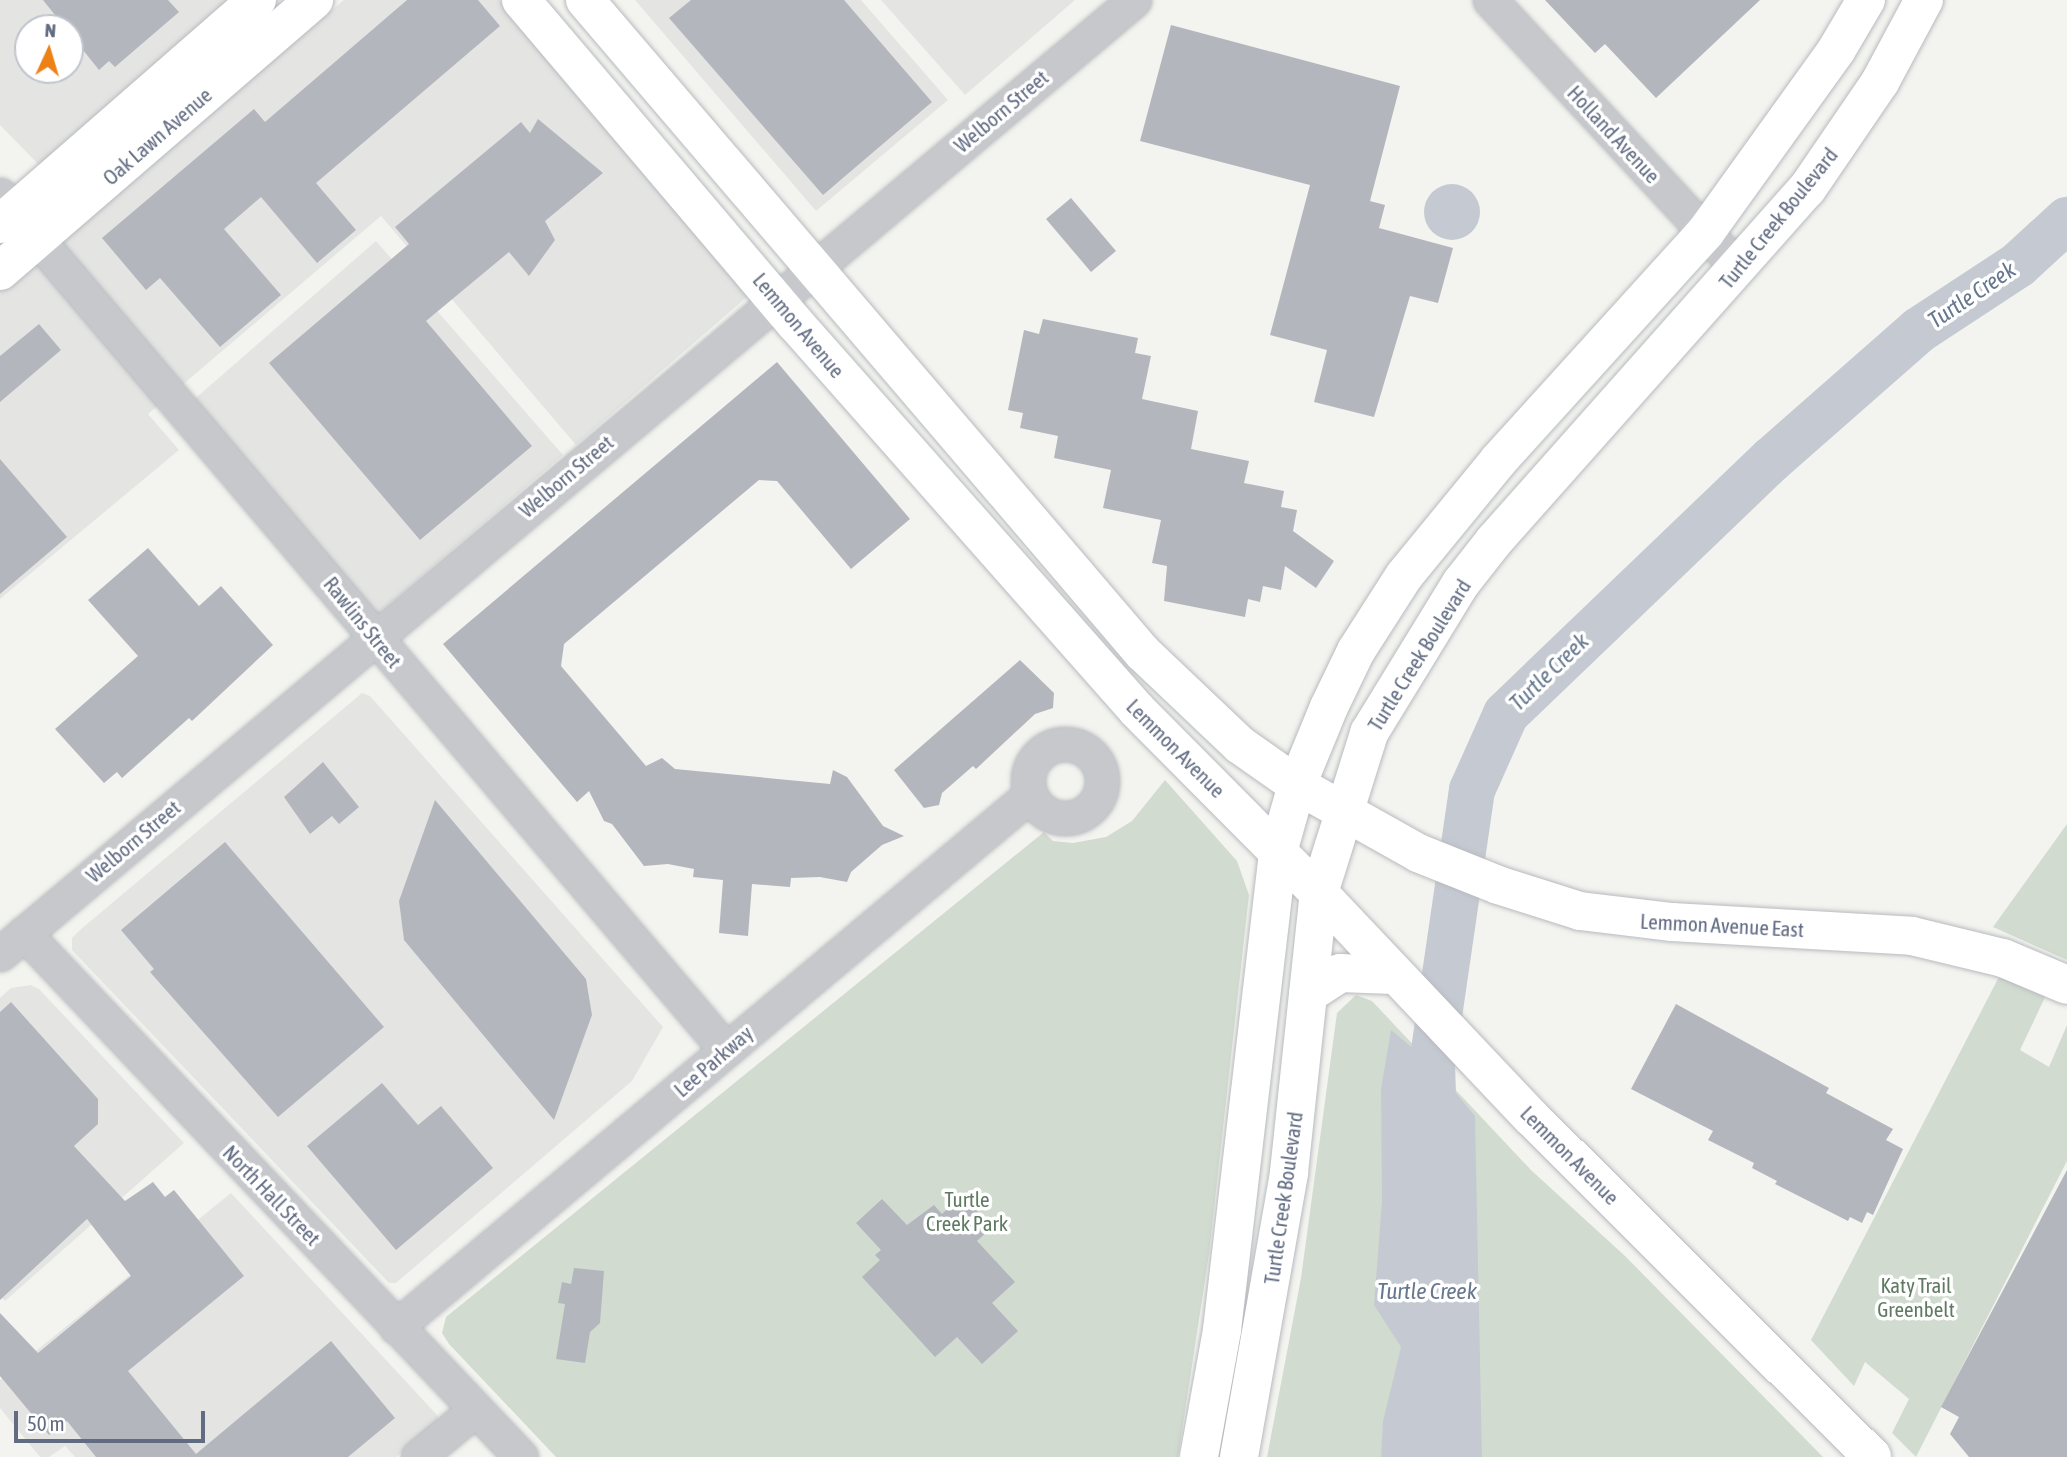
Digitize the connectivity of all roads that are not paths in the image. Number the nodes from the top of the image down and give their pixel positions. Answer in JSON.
{"nodes":[{"id":1,"x":257,"y":0,"type":"edge"},
{"id":2,"x":314,"y":0,"type":"edge"},
{"id":3,"x":521,"y":0,"type":"edge"},
{"id":4,"x":585,"y":0,"type":"edge"},
{"id":5,"x":1134,"y":0,"type":"edge"},
{"id":6,"x":1490,"y":0,"type":"edge"},
{"id":7,"x":1866,"y":0,"type":"edge"},
{"id":8,"x":1924,"y":0,"type":"edge"},
{"id":9,"x":13,"y":217,"type":"edge"},
{"id":10,"x":1705,"y":233,"type":"junction"},
{"id":11,"x":815,"y":268,"type":"junction"},
{"id":12,"x":1738,"y":268,"type":"junction"},
{"id":13,"x":0,"y":271,"type":"edge"},
{"id":14,"x":776,"y":300,"type":"junction"},
{"id":15,"x":1499,"y":460,"type":"junction"},
{"id":16,"x":1537,"y":492,"type":"junction"},
{"id":17,"x":376,"y":638,"type":"junction"},
{"id":18,"x":1297,"y":785,"type":"junction"},
{"id":19,"x":1030,"y":795,"type":"dead end"},
{"id":20,"x":1341,"y":813,"type":"junction"},
{"id":21,"x":1384,"y":835,"type":"joint"},
{"id":22,"x":1278,"y":852,"type":"junction"},
{"id":23,"x":1319,"y":893,"type":"junction"},
{"id":24,"x":12,"y":943,"type":"edge"},
{"id":25,"x":1378,"y":964,"type":"junction"},
{"id":26,"x":2067,"y":985,"type":"edge"},
{"id":27,"x":1308,"y":994,"type":"junction"},
{"id":28,"x":726,"y":1050,"type":"junction"},
{"id":29,"x":396,"y":1327,"type":"junction"},
{"id":30,"x":476,"y":1409,"type":"junction"},
{"id":31,"x":418,"y":1457,"type":"edge"},
{"id":32,"x":521,"y":1457,"type":"edge"},
{"id":33,"x":1199,"y":1457,"type":"edge"},
{"id":34,"x":1239,"y":1457,"type":"edge"},
{"id":35,"x":1872,"y":1457,"type":"edge"}],
"edges":[{"from":1,"to":9,"type":"main road","name":"Oak Lawn Avenue"},
{"from":2,"to":9,"type":"main road","name":"Oak Lawn Avenue"},
{"from":3,"to":14,"type":"main road","name":"Lemmon Avenue"},
{"from":4,"to":11,"type":"main road","name":"Lemmon Avenue"},
{"from":5,"to":11,"type":"street","name":"Welborn Street"},
{"from":6,"to":10,"type":"street","name":"Holland Avenue"},
{"from":7,"to":10,"type":"main road","name":"Turtle Creek Boulevard"},
{"from":8,"to":12,"type":"main road","name":"Turtle Creek Boulevard"},
{"from":9,"to":13,"type":"main road","name":"Oak Lawn Avenue"},
{"from":9,"to":17,"type":"street","name":"Rawlins Street"},
{"from":10,"to":12,"type":"street","name":"Holland Avenue"},
{"from":10,"to":15,"type":"main road","name":"Turtle Creek Boulevard"},
{"from":11,"to":14,"type":"street","name":"Welborn Street"},
{"from":11,"to":18,"type":"main road","name":"Lemmon Avenue"},
{"from":12,"to":16,"type":"main road","name":"Turtle Creek Boulevard"},
{"from":14,"to":17,"type":"street","name":"Welborn Street"},
{"from":14,"to":22,"type":"main road","name":"Lemmon Avenue"},
{"from":15,"to":16,"type":"main road"},
{"from":15,"to":18,"type":"main road","name":"Turtle Creek Boulevard"},
{"from":16,"to":20,"type":"main road","name":"Turtle Creek Boulevard"},
{"from":17,"to":24,"type":"street","name":"Welborn Street"},
{"from":17,"to":28,"type":"street","name":"Rawlins Street"},
{"from":18,"to":20,"type":"main road","name":"Lemmon Avenue"},
{"from":18,"to":22,"type":"main road","name":"Turtle Creek Boulevard"},
{"from":19,"to":28,"type":"street","name":"Lee Parkway"},
{"from":20,"to":21,"type":"main road","name":"Lemmon Avenue"},
{"from":20,"to":23,"type":"main road","name":"Turtle Creek Boulevard"},
{"from":21,"to":26,"type":"main road","name":"Lemmon Avenue East"},
{"from":22,"to":23,"type":"main road","name":"Lemmon Avenue"},
{"from":22,"to":33,"type":"main road","name":"Turtle Creek Boulevard"},
{"from":23,"to":25,"type":"main road","name":"Lemmon Avenue"},
{"from":23,"to":27,"type":"main road","name":"Turtle Creek Boulevard"},
{"from":24,"to":29,"type":"street","name":"North Hall Street"},
{"from":25,"to":27,"type":"main road"},
{"from":25,"to":35,"type":"main road","name":"Lemmon Avenue"},
{"from":27,"to":34,"type":"main road","name":"Turtle Creek Boulevard"},
{"from":28,"to":29,"type":"street","name":"Lee Parkway"},
{"from":29,"to":30,"type":"street","name":"North Hall Street"},
{"from":30,"to":31,"type":"street"},
{"from":30,"to":32,"type":"street","name":"North Hall Street"}]}
